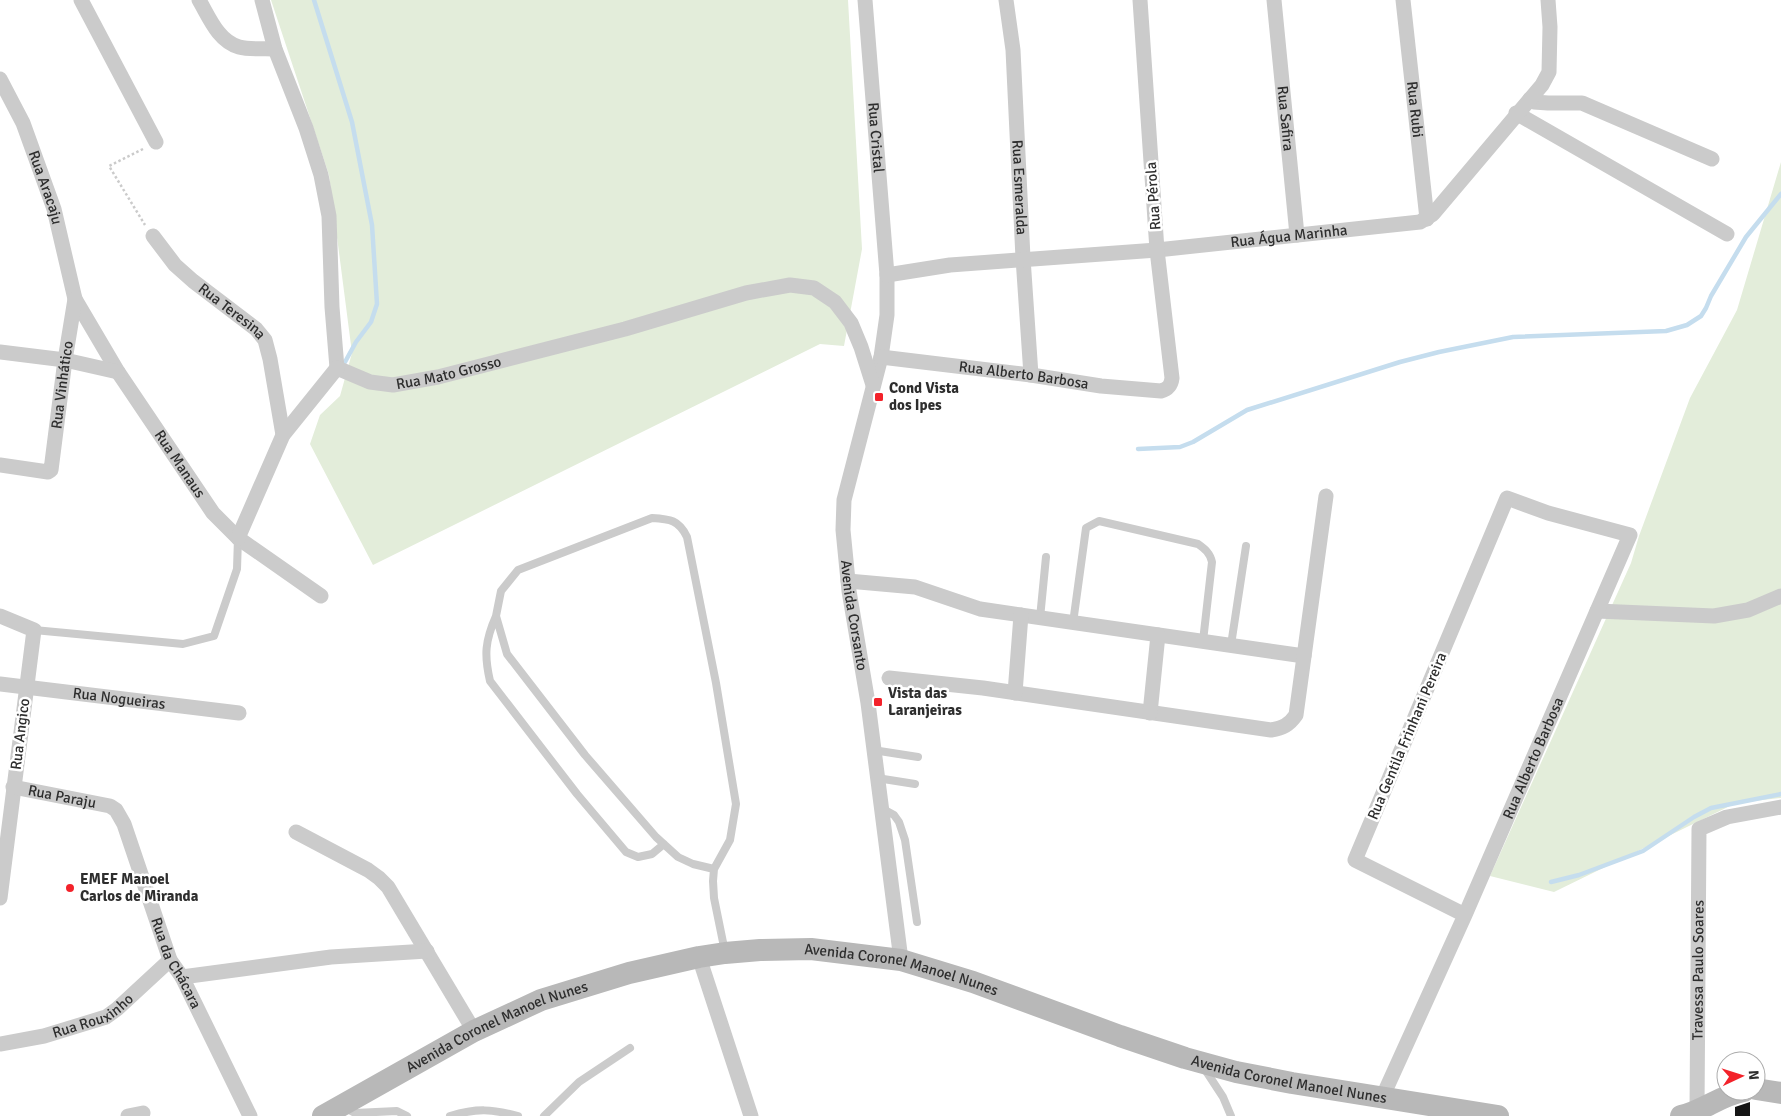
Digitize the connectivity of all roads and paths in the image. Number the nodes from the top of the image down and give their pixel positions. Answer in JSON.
{"nodes":[{"id":1,"x":81,"y":0,"type":"edge"},
{"id":2,"x":199,"y":0,"type":"edge"},
{"id":3,"x":262,"y":0,"type":"edge"},
{"id":4,"x":865,"y":0,"type":"edge"},
{"id":5,"x":1006,"y":0,"type":"edge"},
{"id":6,"x":1140,"y":0,"type":"edge"},
{"id":7,"x":1274,"y":0,"type":"edge"},
{"id":8,"x":1402,"y":0,"type":"edge"},
{"id":9,"x":1548,"y":0,"type":"edge"},
{"id":10,"x":275,"y":49,"type":"junction"},
{"id":11,"x":0,"y":79,"type":"edge"},
{"id":12,"x":1530,"y":99,"type":"junction"},
{"id":13,"x":1516,"y":114,"type":"junction"},
{"id":14,"x":156,"y":142,"type":"joint"},
{"id":15,"x":1712,"y":159,"type":"dead end"},
{"id":16,"x":1427,"y":219,"type":"junction"},
{"id":17,"x":1727,"y":234,"type":"dead end"},
{"id":18,"x":154,"y":236,"type":"joint"},
{"id":19,"x":1297,"y":236,"type":"junction"},
{"id":20,"x":1157,"y":250,"type":"junction"},
{"id":21,"x":1023,"y":258,"type":"junction"},
{"id":22,"x":887,"y":275,"type":"junction"},
{"id":23,"x":76,"y":299,"type":"junction"},
{"id":24,"x":0,"y":352,"type":"edge"},
{"id":25,"x":882,"y":357,"type":"junction"},
{"id":26,"x":65,"y":360,"type":"junction"},
{"id":27,"x":336,"y":368,"type":"junction"},
{"id":28,"x":118,"y":372,"type":"junction"},
{"id":29,"x":1031,"y":375,"type":"junction"},
{"id":30,"x":873,"y":386,"type":"junction"},
{"id":31,"x":1167,"y":390,"type":"joint"},
{"id":32,"x":284,"y":434,"type":"junction"},
{"id":33,"x":0,"y":465,"type":"edge"},
{"id":34,"x":1326,"y":496,"type":"dead end"},
{"id":35,"x":1507,"y":498,"type":"joint"},
{"id":36,"x":238,"y":538,"type":"junction"},
{"id":37,"x":1246,"y":546,"type":"dead end"},
{"id":38,"x":1046,"y":557,"type":"dead end"},
{"id":39,"x":848,"y":581,"type":"junction"},
{"id":40,"x":321,"y":596,"type":"dead end"},
{"id":41,"x":1781,"y":596,"type":"edge"},
{"id":42,"x":1597,"y":611,"type":"junction"},
{"id":43,"x":1020,"y":615,"type":"junction"},
{"id":44,"x":0,"y":616,"type":"edge"},
{"id":45,"x":496,"y":616,"type":"junction"},
{"id":46,"x":1040,"y":618,"type":"junction"},
{"id":47,"x":1073,"y":623,"type":"junction"},
{"id":48,"x":34,"y":630,"type":"junction"},
{"id":49,"x":1158,"y":635,"type":"junction"},
{"id":50,"x":1204,"y":641,"type":"junction"},
{"id":51,"x":1231,"y":645,"type":"junction"},
{"id":52,"x":1304,"y":656,"type":"junction"},
{"id":53,"x":889,"y":678,"type":"dead end"},
{"id":54,"x":0,"y":684,"type":"edge"},
{"id":55,"x":26,"y":686,"type":"junction"},
{"id":56,"x":1015,"y":693,"type":"junction"},
{"id":57,"x":239,"y":712,"type":"dead end"},
{"id":58,"x":1150,"y":713,"type":"junction"},
{"id":59,"x":873,"y":750,"type":"junction"},
{"id":60,"x":918,"y":757,"type":"dead end"},
{"id":61,"x":877,"y":778,"type":"junction"},
{"id":62,"x":915,"y":784,"type":"dead end"},
{"id":63,"x":13,"y":787,"type":"junction"},
{"id":64,"x":112,"y":807,"type":"joint"},
{"id":65,"x":1781,"y":807,"type":"edge"},
{"id":66,"x":881,"y":808,"type":"junction"},
{"id":67,"x":296,"y":832,"type":"dead end"},
{"id":68,"x":664,"y":844,"type":"junction"},
{"id":69,"x":714,"y":869,"type":"junction"},
{"id":70,"x":0,"y":898,"type":"edge"},
{"id":71,"x":1465,"y":915,"type":"junction"},
{"id":72,"x":917,"y":922,"type":"dead end"},
{"id":73,"x":426,"y":951,"type":"junction"},
{"id":74,"x":725,"y":952,"type":"junction"},
{"id":75,"x":700,"y":957,"type":"junction"},
{"id":76,"x":170,"y":960,"type":"junction"},
{"id":77,"x":901,"y":960,"type":"junction"},
{"id":78,"x":182,"y":976,"type":"junction"},
{"id":79,"x":474,"y":1031,"type":"junction"},
{"id":80,"x":0,"y":1044,"type":"edge"},
{"id":81,"x":630,"y":1048,"type":"dead end"},
{"id":82,"x":1200,"y":1062,"type":"junction"},
{"id":83,"x":1766,"y":1091,"type":"edge"},
{"id":84,"x":1781,"y":1093,"type":"edge"},
{"id":85,"x":1382,"y":1098,"type":"junction"},
{"id":86,"x":1716,"y":1100,"type":"edge"},
{"id":87,"x":346,"y":1103,"type":"junction"},
{"id":88,"x":1689,"y":1113,"type":"edge"},
{"id":89,"x":250,"y":1116,"type":"edge"},
{"id":90,"x":323,"y":1116,"type":"edge"},
{"id":91,"x":407,"y":1116,"type":"edge"},
{"id":92,"x":450,"y":1116,"type":"edge"},
{"id":93,"x":518,"y":1116,"type":"edge"},
{"id":94,"x":544,"y":1116,"type":"edge"},
{"id":95,"x":752,"y":1116,"type":"edge"},
{"id":96,"x":1231,"y":1116,"type":"edge"},
{"id":97,"x":1498,"y":1116,"type":"edge"}],
"edges":[{"from":1,"to":14,"type":"street"},
{"from":2,"to":10,"type":"street"},
{"from":3,"to":10,"type":"street"},
{"from":4,"to":22,"type":"street","name":"Rua Cristal"},
{"from":5,"to":21,"type":"street","name":"Rua Esmeralda"},
{"from":6,"to":20,"type":"street","name":"Rua Pérola"},
{"from":7,"to":19,"type":"street","name":"Rua Safira"},
{"from":8,"to":16,"type":"street","name":"Rua Rubi"},
{"from":9,"to":12,"type":"street"},
{"from":10,"to":27,"type":"street"},
{"from":11,"to":23,"type":"street","name":"Rua Aracaju"},
{"from":12,"to":13,"type":"street"},
{"from":12,"to":15,"type":"street"},
{"from":13,"to":16,"type":"street"},
{"from":13,"to":17,"type":"street"},
{"from":14,"to":18,"type":"path"},
{"from":16,"to":19,"type":"street","name":"Rua Água Marinha"},
{"from":18,"to":32,"type":"street","name":"Rua Teresina"},
{"from":19,"to":20,"type":"street","name":"Rua Água Marinha"},
{"from":20,"to":21,"type":"street","name":"Rua Água Marinha"},
{"from":20,"to":31,"type":"street","name":"Rua Pérola"},
{"from":21,"to":22,"type":"street","name":"Rua Água Marinha"},
{"from":21,"to":29,"type":"street","name":"Rua Esmeralda"},
{"from":22,"to":25,"type":"street","name":"Avenida Corsanto"},
{"from":23,"to":26,"type":"street","name":"Rua Vinhático"},
{"from":23,"to":28,"type":"street","name":"Rua Manaus"},
{"from":24,"to":26,"type":"street"},
{"from":25,"to":29,"type":"street","name":"Rua Alberto Barbosa"},
{"from":25,"to":30,"type":"street","name":"Avenida Corsanto"},
{"from":26,"to":28,"type":"street"},
{"from":26,"to":33,"type":"street","name":"Rua Vinhático"},
{"from":27,"to":30,"type":"street","name":"Rua Mato Grosso"},
{"from":27,"to":32,"type":"street"},
{"from":28,"to":36,"type":"street","name":"Rua Manaus"},
{"from":29,"to":31,"type":"street","name":"Rua Alberto Barbosa"},
{"from":30,"to":39,"type":"street","name":"Avenida Corsanto"},
{"from":32,"to":36,"type":"street"},
{"from":34,"to":52,"type":"street"},
{"from":35,"to":42,"type":"street","name":"Rua Alberto Barbosa"},
{"from":35,"to":71,"type":"street","name":"Rua Gentila Frinhani Pereira"},
{"from":36,"to":40,"type":"street","name":"Rua Manaus"},
{"from":36,"to":48,"type":"lane"},
{"from":37,"to":51,"type":"lane"},
{"from":38,"to":46,"type":"lane"},
{"from":39,"to":43,"type":"street"},
{"from":39,"to":59,"type":"street","name":"Avenida Corsanto"},
{"from":41,"to":42,"type":"street"},
{"from":42,"to":71,"type":"street","name":"Rua Alberto Barbosa"},
{"from":43,"to":46,"type":"street"},
{"from":43,"to":56,"type":"street"},
{"from":44,"to":48,"type":"street"},
{"from":45,"to":68,"type":"lane"},
{"from":45,"to":68,"type":"lane"},
{"from":45,"to":69,"type":"lane"},
{"from":46,"to":47,"type":"street"},
{"from":47,"to":49,"type":"street"},
{"from":47,"to":50,"type":"lane"},
{"from":48,"to":55,"type":"street","name":"Rua Angico"},
{"from":49,"to":50,"type":"street"},
{"from":49,"to":58,"type":"street"},
{"from":50,"to":51,"type":"street"},
{"from":51,"to":52,"type":"street"},
{"from":52,"to":58,"type":"street"},
{"from":53,"to":56,"type":"street"},
{"from":54,"to":55,"type":"street","name":"Rua Nogueiras"},
{"from":55,"to":57,"type":"street","name":"Rua Nogueiras"},
{"from":55,"to":63,"type":"street","name":"Rua Angico"},
{"from":56,"to":58,"type":"street"},
{"from":59,"to":60,"type":"lane"},
{"from":59,"to":61,"type":"street","name":"Avenida Corsanto"},
{"from":61,"to":62,"type":"lane"},
{"from":61,"to":66,"type":"street","name":"Avenida Corsanto"},
{"from":63,"to":64,"type":"street","name":"Rua Paraju"},
{"from":63,"to":70,"type":"street","name":"Rua Angico"},
{"from":64,"to":76,"type":"street","name":"Rua da Chácara"},
{"from":65,"to":88,"type":"street","name":"Travessa Paulo Soares"},
{"from":66,"to":72,"type":"lane"},
{"from":66,"to":77,"type":"street","name":"Avenida Corsanto"},
{"from":67,"to":73,"type":"street"},
{"from":68,"to":69,"type":"lane"},
{"from":69,"to":74,"type":"lane"},
{"from":71,"to":85,"type":"street","name":"Rua Alberto Barbosa"},
{"from":73,"to":78,"type":"street"},
{"from":73,"to":79,"type":"street"},
{"from":74,"to":75,"type":"street","name":"Avenida Coronel Manoel Nunes"},
{"from":74,"to":77,"type":"street","name":"Avenida Coronel Manoel Nunes"},
{"from":75,"to":79,"type":"street","name":"Avenida Coronel Manoel Nunes"},
{"from":75,"to":95,"type":"street"},
{"from":76,"to":78,"type":"street","name":"Rua da Chácara"},
{"from":76,"to":80,"type":"street","name":"Rua Rouxinho"},
{"from":77,"to":82,"type":"street","name":"Avenida Coronel Manoel Nunes"},
{"from":78,"to":89,"type":"street","name":"Rua da Chácara"},
{"from":79,"to":87,"type":"street","name":"Avenida Coronel Manoel Nunes"},
{"from":81,"to":94,"type":"lane"},
{"from":82,"to":85,"type":"street","name":"Avenida Coronel Manoel Nunes"},
{"from":82,"to":96,"type":"lane"},
{"from":83,"to":84,"type":"street"},
{"from":85,"to":97,"type":"street","name":"Avenida Coronel Manoel Nunes"},
{"from":86,"to":88,"type":"street"},
{"from":87,"to":90,"type":"street","name":"Avenida Coronel Manoel Nunes"},
{"from":87,"to":91,"type":"lane"},
{"from":92,"to":93,"type":"lane"}]}
